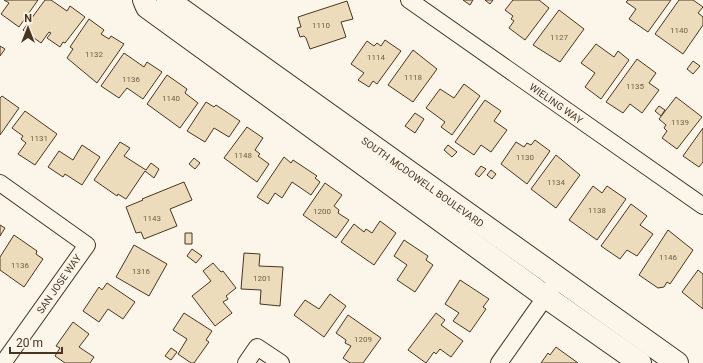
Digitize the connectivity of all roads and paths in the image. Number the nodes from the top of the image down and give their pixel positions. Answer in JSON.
{"nodes":[{"id":1,"x":144,"y":0,"type":"edge"},
{"id":2,"x":168,"y":0,"type":"edge"},
{"id":3,"x":409,"y":0,"type":"edge"},
{"id":4,"x":0,"y":183,"type":"edge"},
{"id":5,"x":703,"y":206,"type":"edge"},
{"id":6,"x":558,"y":279,"type":"junction"},
{"id":7,"x":546,"y":297,"type":"junction"},
{"id":8,"x":3,"y":363,"type":"edge"},
{"id":9,"x":246,"y":363,"type":"edge"},
{"id":10,"x":282,"y":363,"type":"edge"},
{"id":11,"x":499,"y":363,"type":"edge"},
{"id":12,"x":640,"y":363,"type":"edge"},
{"id":13,"x":677,"y":363,"type":"edge"}],
"edges":[{"from":1,"to":7,"type":"main road","name":"SOUTH MCDOWELL BOULEVARD"},
{"from":2,"to":6,"type":"main road","name":"SOUTH MCDOWELL BOULEVARD"},
{"from":3,"to":5,"type":"street","name":"WIELING WAY"},
{"from":4,"to":8,"type":"street","name":"SAN JOSE WAY"},
{"from":6,"to":7,"type":"street"},
{"from":6,"to":13,"type":"main road","name":"SOUTH MCDOWELL BOULEVARD"},
{"from":7,"to":11,"type":"street"},
{"from":7,"to":12,"type":"main road","name":"SOUTH MCDOWELL BOULEVARD"},
{"from":9,"to":10,"type":"street"}]}
